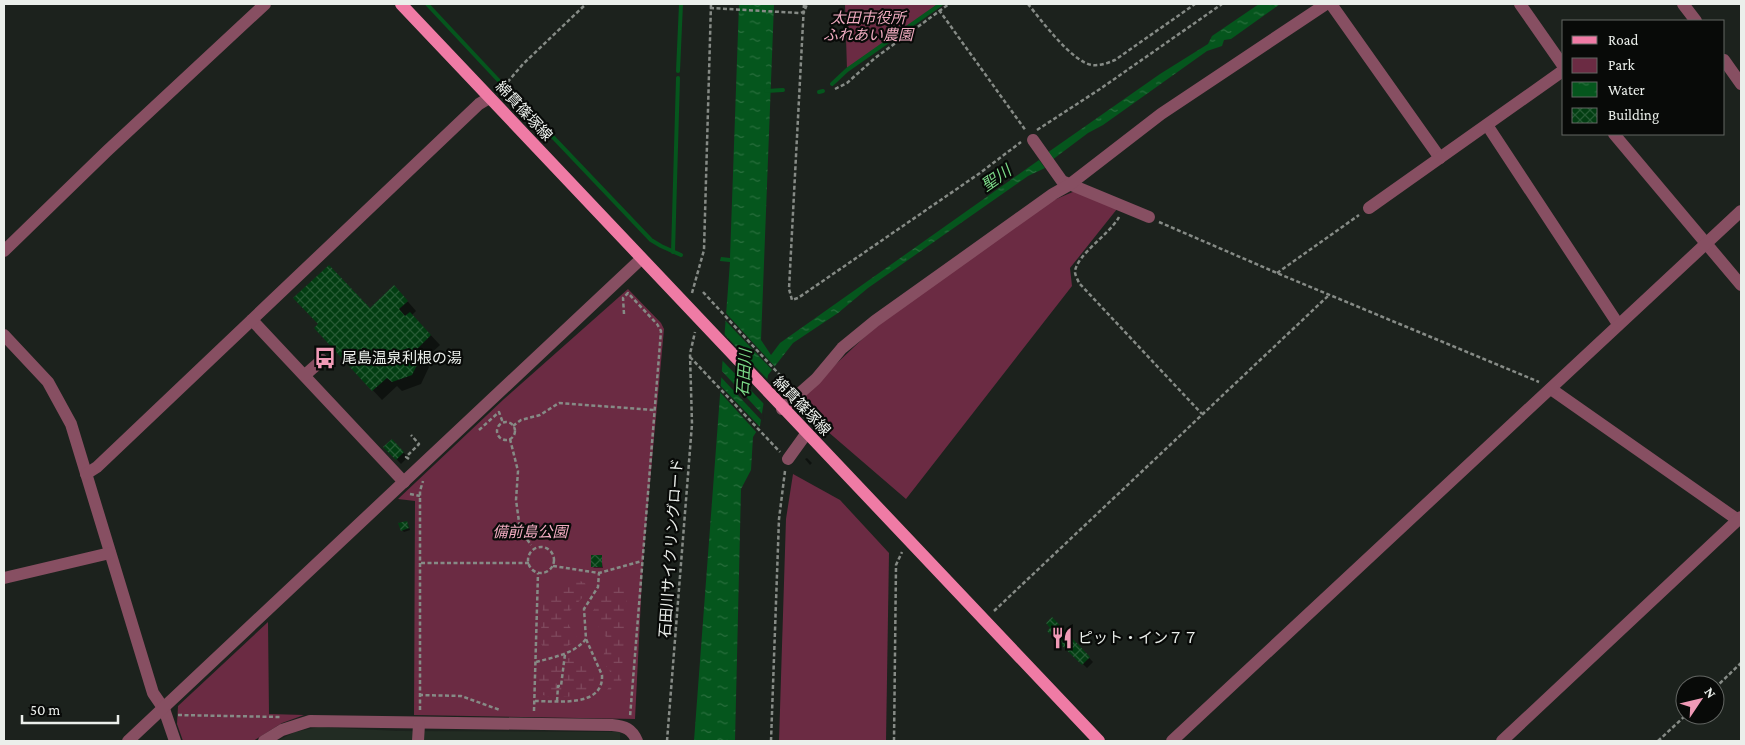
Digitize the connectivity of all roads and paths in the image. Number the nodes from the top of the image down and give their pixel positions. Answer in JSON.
{"nodes":[{"id":1,"x":265,"y":4,"type":"edge"},
{"id":2,"x":400,"y":4,"type":"edge"},
{"id":3,"x":586,"y":4,"type":"edge"},
{"id":4,"x":710,"y":4,"type":"edge"},
{"id":5,"x":804,"y":4,"type":"edge"},
{"id":6,"x":808,"y":4,"type":"edge"},
{"id":7,"x":949,"y":4,"type":"edge"},
{"id":8,"x":1028,"y":4,"type":"edge"},
{"id":9,"x":1195,"y":4,"type":"edge"},
{"id":10,"x":1222,"y":4,"type":"edge"},
{"id":11,"x":1326,"y":4,"type":"edge"},
{"id":12,"x":1331,"y":4,"type":"edge"},
{"id":13,"x":1520,"y":4,"type":"edge"},
{"id":14,"x":1683,"y":4,"type":"edge"},
{"id":15,"x":710,"y":8,"type":"junction"},
{"id":16,"x":939,"y":10,"type":"junction"},
{"id":17,"x":804,"y":12,"type":"junction"},
{"id":18,"x":1695,"y":20,"type":"edge"},
{"id":19,"x":1725,"y":61,"type":"edge"},
{"id":20,"x":1562,"y":66,"type":"edge"},
{"id":21,"x":1562,"y":70,"type":"edge"},
{"id":22,"x":507,"y":84,"type":"dead end"},
{"id":23,"x":1741,"y":84,"type":"edge"},
{"id":24,"x":835,"y":89,"type":"dead end"},
{"id":25,"x":489,"y":98,"type":"junction"},
{"id":26,"x":1487,"y":124,"type":"junction"},
{"id":27,"x":1615,"y":135,"type":"edge"},
{"id":28,"x":1031,"y":138,"type":"junction"},
{"id":29,"x":1440,"y":158,"type":"junction"},
{"id":30,"x":1065,"y":183,"type":"junction"},
{"id":31,"x":1123,"y":208,"type":"junction"},
{"id":32,"x":1369,"y":208,"type":"joint"},
{"id":33,"x":1741,"y":211,"type":"edge"},
{"id":34,"x":1149,"y":217,"type":"joint"},
{"id":35,"x":1706,"y":243,"type":"junction"},
{"id":36,"x":4,"y":251,"type":"edge"},
{"id":37,"x":641,"y":259,"type":"junction"},
{"id":38,"x":1277,"y":274,"type":"junction"},
{"id":39,"x":1741,"y":285,"type":"edge"},
{"id":40,"x":695,"y":287,"type":"dead end"},
{"id":41,"x":703,"y":292,"type":"dead end"},
{"id":42,"x":1329,"y":295,"type":"junction"},
{"id":43,"x":624,"y":314,"type":"dead end"},
{"id":44,"x":252,"y":320,"type":"junction"},
{"id":45,"x":1618,"y":324,"type":"junction"},
{"id":46,"x":700,"y":330,"type":"junction"},
{"id":47,"x":4,"y":335,"type":"edge"},
{"id":48,"x":690,"y":357,"type":"junction"},
{"id":49,"x":322,"y":360,"type":"dead end"},
{"id":50,"x":305,"y":375,"type":"junction"},
{"id":51,"x":792,"y":388,"type":"dead end"},
{"id":52,"x":1551,"y":389,"type":"junction"},
{"id":53,"x":780,"y":406,"type":"junction"},
{"id":54,"x":654,"y":410,"type":"junction"},
{"id":55,"x":1202,"y":414,"type":"junction"},
{"id":56,"x":503,"y":423,"type":"junction"},
{"id":57,"x":513,"y":426,"type":"junction"},
{"id":58,"x":478,"y":431,"type":"dead end"},
{"id":59,"x":806,"y":434,"type":"junction"},
{"id":60,"x":411,"y":435,"type":"dead end"},
{"id":61,"x":510,"y":439,"type":"junction"},
{"id":62,"x":421,"y":448,"type":"dead end"},
{"id":63,"x":785,"y":456,"type":"junction"},
{"id":64,"x":86,"y":474,"type":"junction"},
{"id":65,"x":429,"y":476,"type":"dead end"},
{"id":66,"x":404,"y":488,"type":"junction"},
{"id":67,"x":420,"y":496,"type":"junction"},
{"id":68,"x":1740,"y":519,"type":"edge"},
{"id":69,"x":910,"y":543,"type":"junction"},
{"id":70,"x":531,"y":545,"type":"dead end"},
{"id":71,"x":110,"y":553,"type":"junction"},
{"id":72,"x":642,"y":561,"type":"junction"},
{"id":73,"x":421,"y":563,"type":"junction"},
{"id":74,"x":529,"y":563,"type":"junction"},
{"id":75,"x":553,"y":566,"type":"junction"},
{"id":76,"x":538,"y":573,"type":"junction"},
{"id":77,"x":599,"y":573,"type":"junction"},
{"id":78,"x":4,"y":578,"type":"edge"},
{"id":79,"x":984,"y":620,"type":"junction"},
{"id":80,"x":586,"y":639,"type":"junction"},
{"id":81,"x":565,"y":654,"type":"junction"},
{"id":82,"x":536,"y":662,"type":"junction"},
{"id":83,"x":1741,"y":663,"type":"edge"},
{"id":84,"x":1725,"y":678,"type":"edge"},
{"id":85,"x":419,"y":695,"type":"junction"},
{"id":86,"x":535,"y":701,"type":"junction"},
{"id":87,"x":557,"y":701,"type":"junction"},
{"id":88,"x":164,"y":709,"type":"junction"},
{"id":89,"x":504,"y":712,"type":"dead end"},
{"id":90,"x":524,"y":713,"type":"dead end"},
{"id":91,"x":177,"y":715,"type":"dead end"},
{"id":92,"x":419,"y":719,"type":"junction"},
{"id":93,"x":280,"y":721,"type":"dead end"},
{"id":94,"x":628,"y":723,"type":"junction"},
{"id":95,"x":1675,"y":725,"type":"edge"},
{"id":96,"x":128,"y":741,"type":"edge"},
{"id":97,"x":175,"y":741,"type":"edge"},
{"id":98,"x":264,"y":741,"type":"edge"},
{"id":99,"x":418,"y":741,"type":"edge"},
{"id":100,"x":637,"y":741,"type":"edge"},
{"id":101,"x":667,"y":741,"type":"edge"},
{"id":102,"x":771,"y":741,"type":"edge"},
{"id":103,"x":894,"y":741,"type":"edge"},
{"id":104,"x":1099,"y":741,"type":"edge"},
{"id":105,"x":1172,"y":741,"type":"edge"},
{"id":106,"x":1502,"y":741,"type":"edge"},
{"id":107,"x":1658,"y":741,"type":"edge"}],
"edges":[{"from":1,"to":36,"type":"street"},
{"from":2,"to":25,"type":"main road","name":"綿貫篠塚線"},
{"from":3,"to":22,"type":"path"},
{"from":4,"to":15,"type":"path"},
{"from":5,"to":17,"type":"path"},
{"from":6,"to":17,"type":"path"},
{"from":7,"to":16,"type":"path"},
{"from":8,"to":9,"type":"path"},
{"from":10,"to":28,"type":"path"},
{"from":11,"to":30,"type":"street"},
{"from":12,"to":29,"type":"street"},
{"from":13,"to":20,"type":"street"},
{"from":14,"to":18,"type":"street"},
{"from":15,"to":17,"type":"path"},
{"from":15,"to":40,"type":"path"},
{"from":16,"to":24,"type":"path"},
{"from":16,"to":28,"type":"path"},
{"from":17,"to":28,"type":"path"},
{"from":19,"to":23,"type":"street"},
{"from":21,"to":26,"type":"street"},
{"from":25,"to":37,"type":"main road","name":"綿貫篠塚線"},
{"from":25,"to":44,"type":"street"},
{"from":26,"to":29,"type":"street"},
{"from":26,"to":45,"type":"street"},
{"from":27,"to":35,"type":"street"},
{"from":28,"to":30,"type":"street"},
{"from":29,"to":32,"type":"street"},
{"from":30,"to":31,"type":"street"},
{"from":30,"to":53,"type":"street"},
{"from":31,"to":34,"type":"street"},
{"from":31,"to":55,"type":"path"},
{"from":32,"to":38,"type":"path"},
{"from":33,"to":35,"type":"street"},
{"from":34,"to":38,"type":"path"},
{"from":35,"to":39,"type":"street"},
{"from":35,"to":45,"type":"street"},
{"from":37,"to":46,"type":"main road","name":"綿貫篠塚線"},
{"from":37,"to":66,"type":"street"},
{"from":38,"to":42,"type":"path"},
{"from":41,"to":51,"type":"path"},
{"from":42,"to":52,"type":"path"},
{"from":42,"to":55,"type":"path"},
{"from":43,"to":54,"type":"path"},
{"from":44,"to":50,"type":"street"},
{"from":44,"to":64,"type":"street"},
{"from":45,"to":52,"type":"street"},
{"from":46,"to":48,"type":"path","name":"石田川サイクリングロード"},
{"from":46,"to":53,"type":"main road","name":"綿貫篠塚線"},
{"from":47,"to":64,"type":"street"},
{"from":48,"to":63,"type":"path"},
{"from":48,"to":101,"type":"path","name":"石田川サイクリングロード"},
{"from":49,"to":50,"type":"street"},
{"from":50,"to":66,"type":"street"},
{"from":52,"to":68,"type":"street"},
{"from":52,"to":105,"type":"street"},
{"from":53,"to":59,"type":"main road","name":"綿貫篠塚線"},
{"from":54,"to":57,"type":"path"},
{"from":54,"to":72,"type":"path"},
{"from":55,"to":79,"type":"path"},
{"from":56,"to":57,"type":"path"},
{"from":56,"to":58,"type":"path"},
{"from":56,"to":61,"type":"path"},
{"from":57,"to":61,"type":"path"},
{"from":59,"to":63,"type":"street"},
{"from":59,"to":69,"type":"main road","name":"綿貫篠塚線"},
{"from":60,"to":62,"type":"path"},
{"from":61,"to":70,"type":"path"},
{"from":63,"to":102,"type":"path"},
{"from":64,"to":71,"type":"street"},
{"from":65,"to":67,"type":"path"},
{"from":66,"to":67,"type":"path"},
{"from":66,"to":88,"type":"street"},
{"from":67,"to":73,"type":"path"},
{"from":68,"to":106,"type":"street"},
{"from":69,"to":79,"type":"main road","name":"綿貫篠塚線"},
{"from":69,"to":103,"type":"path"},
{"from":71,"to":78,"type":"street"},
{"from":71,"to":88,"type":"street"},
{"from":72,"to":77,"type":"path"},
{"from":72,"to":94,"type":"path"},
{"from":73,"to":74,"type":"path"},
{"from":73,"to":85,"type":"path"},
{"from":74,"to":75,"type":"path"},
{"from":74,"to":76,"type":"path"},
{"from":75,"to":76,"type":"path"},
{"from":75,"to":77,"type":"path"},
{"from":76,"to":82,"type":"path"},
{"from":77,"to":80,"type":"path"},
{"from":79,"to":104,"type":"main road","name":"綿貫篠塚線"},
{"from":80,"to":81,"type":"path"},
{"from":80,"to":87,"type":"path"},
{"from":81,"to":82,"type":"path"},
{"from":81,"to":87,"type":"path"},
{"from":82,"to":86,"type":"path"},
{"from":83,"to":84,"type":"path"},
{"from":85,"to":89,"type":"path"},
{"from":85,"to":92,"type":"path"},
{"from":86,"to":87,"type":"path"},
{"from":86,"to":90,"type":"path"},
{"from":88,"to":96,"type":"street"},
{"from":88,"to":97,"type":"street"},
{"from":91,"to":93,"type":"path"},
{"from":92,"to":94,"type":"street"},
{"from":92,"to":98,"type":"street"},
{"from":92,"to":99,"type":"street"},
{"from":94,"to":100,"type":"street"},
{"from":95,"to":107,"type":"path"}]}
